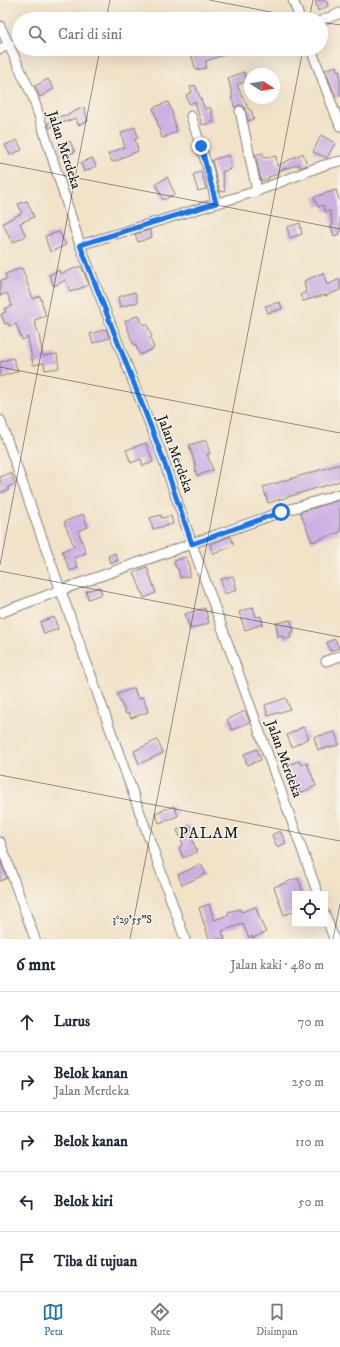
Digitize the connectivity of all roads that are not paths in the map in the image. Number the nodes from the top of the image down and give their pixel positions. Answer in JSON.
{"nodes":[{"id":1,"x":293,"y":0,"type":"edge"},
{"id":2,"x":297,"y":12,"type":"edge"},
{"id":3,"x":340,"y":13,"type":"edge"},
{"id":4,"x":328,"y":18,"type":"edge"},
{"id":5,"x":0,"y":26,"type":"edge"},
{"id":6,"x":10,"y":44,"type":"junction"},
{"id":7,"x":0,"y":49,"type":"edge"},
{"id":8,"x":12,"y":49,"type":"edge"},
{"id":9,"x":15,"y":56,"type":"edge"},
{"id":10,"x":314,"y":56,"type":"edge"},
{"id":11,"x":240,"y":110,"type":"dead end"},
{"id":12,"x":191,"y":116,"type":"dead end"},
{"id":13,"x":340,"y":126,"type":"edge"},
{"id":14,"x":340,"y":161,"type":"edge"},
{"id":15,"x":257,"y":191,"type":"junction"},
{"id":16,"x":216,"y":203,"type":"junction"},
{"id":17,"x":80,"y":245,"type":"junction"},
{"id":18,"x":0,"y":420,"type":"edge"},
{"id":19,"x":340,"y":494,"type":"edge"},
{"id":20,"x":192,"y":544,"type":"junction"},
{"id":21,"x":62,"y":590,"type":"junction"},
{"id":22,"x":0,"y":613,"type":"edge"},
{"id":23,"x":340,"y":656,"type":"edge"},
{"id":24,"x":326,"y":660,"type":"dead end"},
{"id":25,"x":0,"y":842,"type":"edge"},
{"id":26,"x":317,"y":891,"type":"edge"},
{"id":27,"x":328,"y":922,"type":"edge"},
{"id":28,"x":340,"y":937,"type":"edge"},
{"id":29,"x":35,"y":939,"type":"edge"},
{"id":30,"x":185,"y":939,"type":"edge"},
{"id":31,"x":335,"y":939,"type":"edge"}],
"edges":[{"from":1,"to":2,"type":"street"},
{"from":3,"to":4,"type":"street"},
{"from":5,"to":6,"type":"street","name":"Jalan Merdeka"},
{"from":6,"to":7,"type":"street"},
{"from":6,"to":8,"type":"street","name":"Jalan Merdeka"},
{"from":9,"to":17,"type":"street","name":"Jalan Merdeka"},
{"from":10,"to":13,"type":"street"},
{"from":11,"to":15,"type":"street"},
{"from":12,"to":16,"type":"street"},
{"from":14,"to":15,"type":"street"},
{"from":15,"to":16,"type":"street"},
{"from":16,"to":17,"type":"street"},
{"from":17,"to":20,"type":"street","name":"Jalan Merdeka"},
{"from":18,"to":21,"type":"street"},
{"from":19,"to":20,"type":"street"},
{"from":20,"to":21,"type":"street"},
{"from":20,"to":26,"type":"street","name":"Jalan Merdeka"},
{"from":21,"to":22,"type":"street"},
{"from":21,"to":30,"type":"street"},
{"from":23,"to":24,"type":"street"},
{"from":25,"to":29,"type":"street"},
{"from":27,"to":31,"type":"street"},
{"from":28,"to":31,"type":"street"}]}
